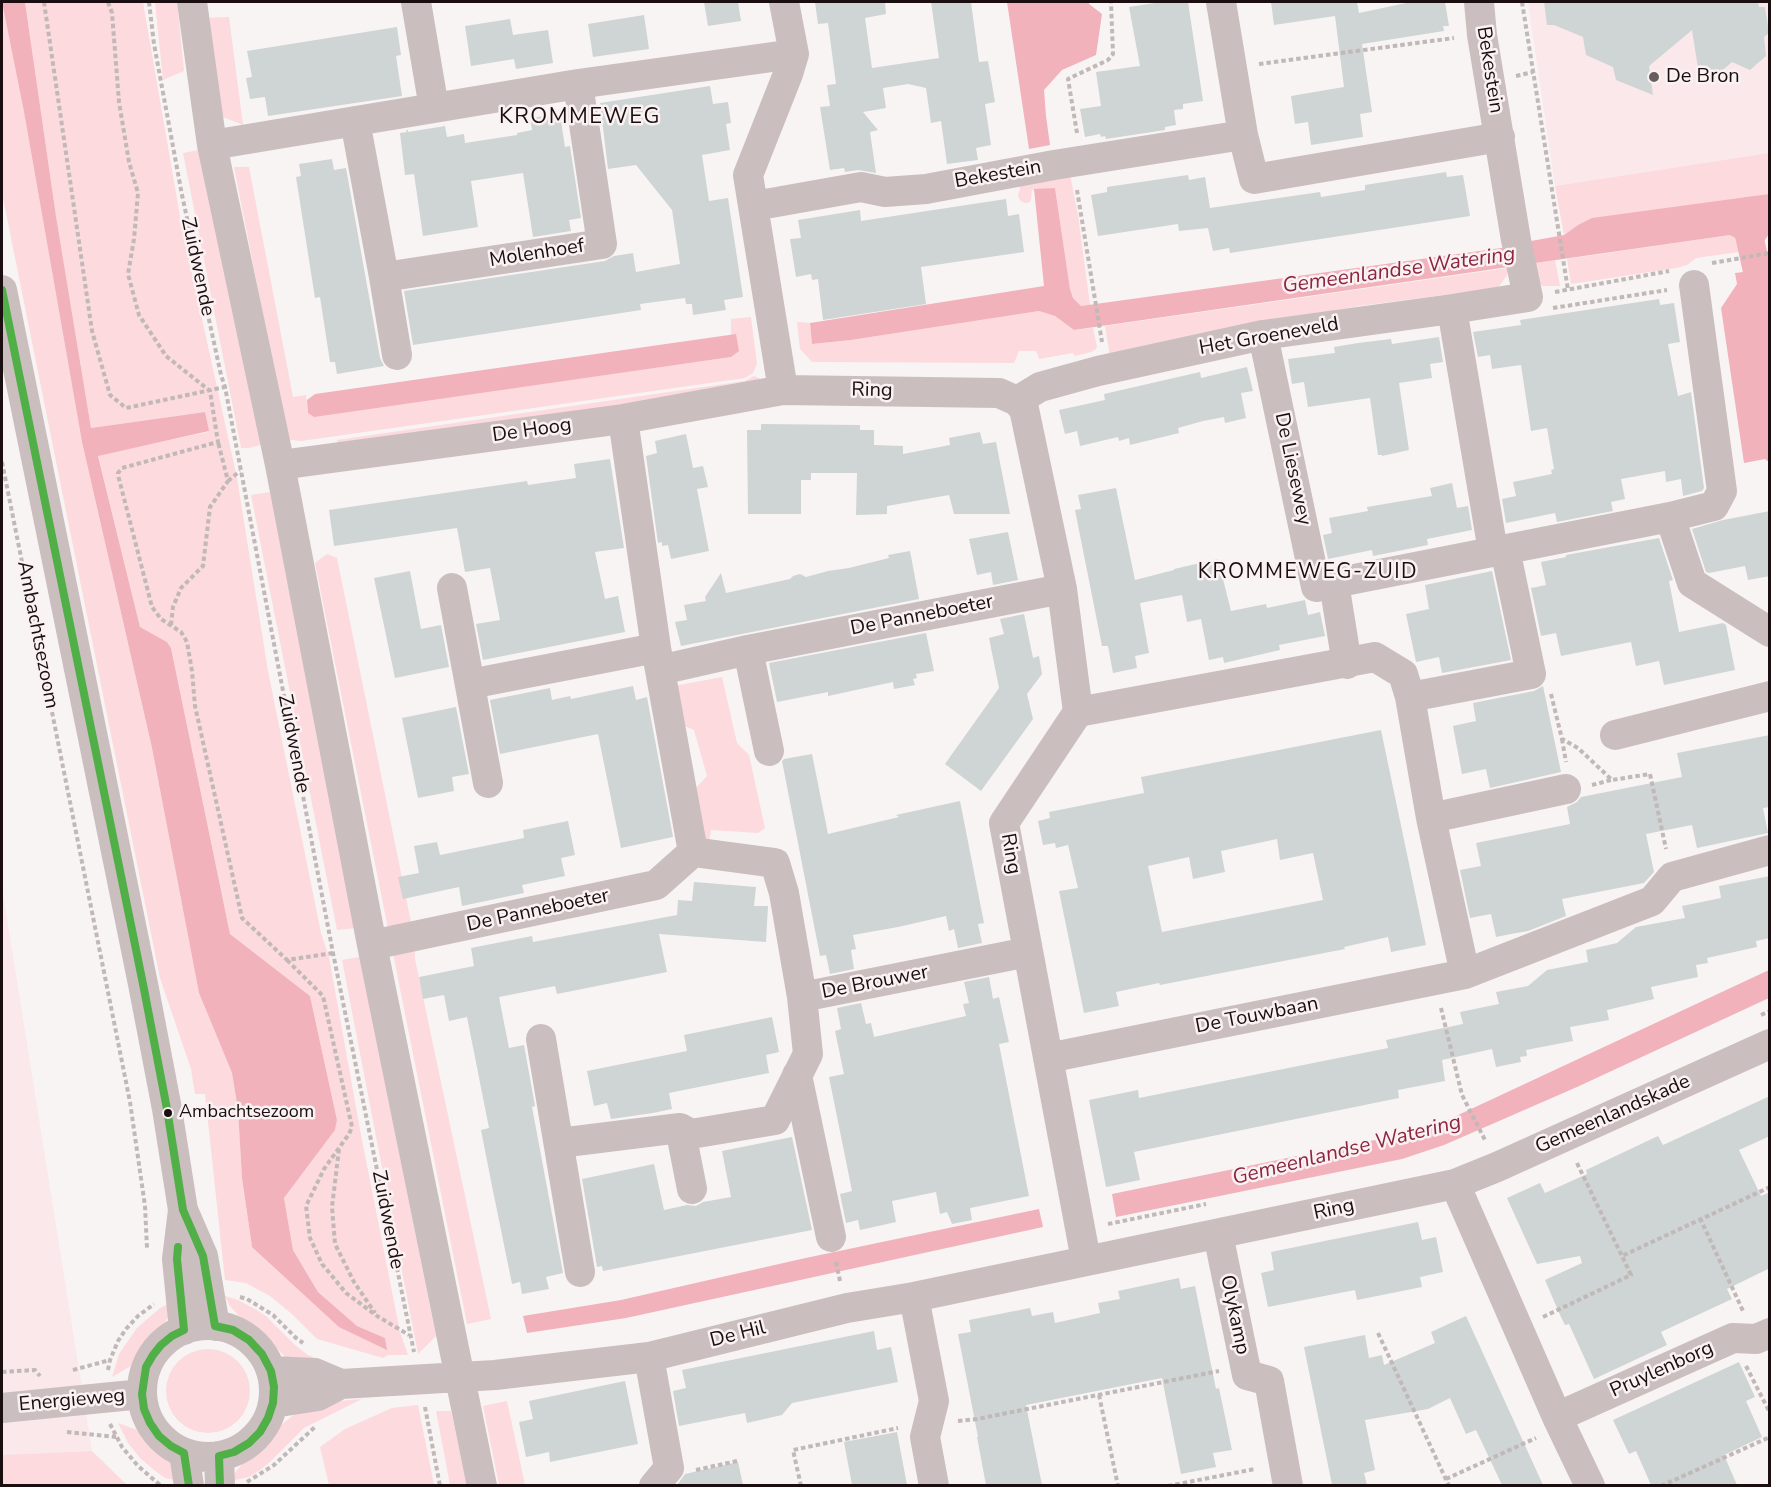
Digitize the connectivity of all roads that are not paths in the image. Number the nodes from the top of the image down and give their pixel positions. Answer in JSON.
{"nodes":[{"id":1,"x":192,"y":2,"type":"edge"},
{"id":2,"x":416,"y":2,"type":"edge"},
{"id":3,"x":784,"y":2,"type":"edge"},
{"id":4,"x":1221,"y":2,"type":"edge"},
{"id":5,"x":1479,"y":2,"type":"edge"},
{"id":6,"x":794,"y":54,"type":"junction"},
{"id":7,"x":578,"y":84,"type":"junction"},
{"id":8,"x":434,"y":108,"type":"junction"},
{"id":9,"x":355,"y":121,"type":"junction"},
{"id":10,"x":1243,"y":135,"type":"junction"},
{"id":11,"x":1500,"y":137,"type":"junction"},
{"id":12,"x":212,"y":144,"type":"junction"},
{"id":13,"x":754,"y":206,"type":"junction"},
{"id":14,"x":1690,"y":274,"type":"road end"},
{"id":15,"x":384,"y":277,"type":"junction"},
{"id":16,"x":1525,"y":285,"type":"joint"},
{"id":17,"x":2,"y":290,"type":"edge"},
{"id":18,"x":1452,"y":309,"type":"junction"},
{"id":19,"x":1263,"y":335,"type":"junction"},
{"id":20,"x":397,"y":355,"type":"dead end"},
{"id":21,"x":783,"y":390,"type":"junction"},
{"id":22,"x":1017,"y":401,"type":"junction"},
{"id":23,"x":623,"y":419,"type":"junction"},
{"id":24,"x":280,"y":465,"type":"junction"},
{"id":25,"x":1670,"y":517,"type":"junction"},
{"id":26,"x":1499,"y":550,"type":"junction"},
{"id":27,"x":1334,"y":584,"type":"junction"},
{"id":28,"x":452,"y":588,"type":"dead end"},
{"id":29,"x":1062,"y":589,"type":"junction"},
{"id":30,"x":1770,"y":632,"type":"edge"},
{"id":31,"x":748,"y":651,"type":"junction"},
{"id":32,"x":658,"y":659,"type":"junction"},
{"id":33,"x":1347,"y":664,"type":"junction"},
{"id":34,"x":470,"y":684,"type":"junction"},
{"id":35,"x":1770,"y":696,"type":"edge"},
{"id":36,"x":1410,"y":697,"type":"junction"},
{"id":37,"x":1078,"y":712,"type":"junction"},
{"id":38,"x":1615,"y":735,"type":"dead end"},
{"id":39,"x":769,"y":751,"type":"dead end"},
{"id":40,"x":488,"y":783,"type":"dead end"},
{"id":41,"x":1566,"y":789,"type":"dead end"},
{"id":42,"x":1431,"y":818,"type":"junction"},
{"id":43,"x":1770,"y":850,"type":"edge"},
{"id":44,"x":693,"y":852,"type":"junction"},
{"id":45,"x":372,"y":945,"type":"junction"},
{"id":46,"x":1028,"y":952,"type":"junction"},
{"id":47,"x":1465,"y":974,"type":"junction"},
{"id":48,"x":802,"y":997,"type":"junction"},
{"id":49,"x":541,"y":1039,"type":"dead end"},
{"id":50,"x":1770,"y":1044,"type":"edge"},
{"id":51,"x":1048,"y":1058,"type":"junction"},
{"id":52,"x":797,"y":1075,"type":"junction"},
{"id":53,"x":680,"y":1128,"type":"junction"},
{"id":54,"x":560,"y":1143,"type":"junction"},
{"id":55,"x":1455,"y":1184,"type":"junction"},
{"id":56,"x":692,"y":1189,"type":"dead end"},
{"id":57,"x":1218,"y":1234,"type":"junction"},
{"id":58,"x":831,"y":1237,"type":"dead end"},
{"id":59,"x":1086,"y":1260,"type":"junction"},
{"id":60,"x":580,"y":1272,"type":"dead end"},
{"id":61,"x":195,"y":1292,"type":"junction"},
{"id":62,"x":914,"y":1297,"type":"junction"},
{"id":63,"x":215,"y":1326,"type":"junction"},
{"id":64,"x":184,"y":1330,"type":"junction"},
{"id":65,"x":1753,"y":1337,"type":"edge"},
{"id":66,"x":649,"y":1357,"type":"junction"},
{"id":67,"x":270,"y":1371,"type":"junction"},
{"id":68,"x":460,"y":1377,"type":"junction"},
{"id":69,"x":341,"y":1384,"type":"junction"},
{"id":70,"x":142,"y":1394,"type":"junction"},
{"id":71,"x":273,"y":1403,"type":"junction"},
{"id":72,"x":2,"y":1407,"type":"edge"},
{"id":73,"x":1559,"y":1422,"type":"junction"},
{"id":74,"x":184,"y":1453,"type":"junction"},
{"id":75,"x":219,"y":1456,"type":"junction"},
{"id":76,"x":1286,"y":1475,"type":"edge"},
{"id":77,"x":662,"y":1477,"type":"edge"},
{"id":78,"x":189,"y":1485,"type":"edge"},
{"id":79,"x":220,"y":1485,"type":"edge"},
{"id":80,"x":482,"y":1485,"type":"edge"},
{"id":81,"x":934,"y":1485,"type":"edge"},
{"id":82,"x":1590,"y":1485,"type":"edge"}],
"edges":[{"from":1,"to":12,"type":"street","name":"Zuidwende"},
{"from":2,"to":8,"type":"street"},
{"from":3,"to":6,"type":"street"},
{"from":4,"to":10,"type":"street","name":"Bekestein"},
{"from":5,"to":11,"type":"street","name":"Bekestein"},
{"from":6,"to":7,"type":"street"},
{"from":6,"to":13,"type":"street"},
{"from":7,"to":8,"type":"street"},
{"from":7,"to":15,"type":"street","name":"Molenhoef"},
{"from":8,"to":9,"type":"street"},
{"from":9,"to":12,"type":"street"},
{"from":9,"to":15,"type":"street"},
{"from":10,"to":11,"type":"street","name":"Bekestein"},
{"from":10,"to":13,"type":"street","name":"Bekestein"},
{"from":11,"to":16,"type":"street","name":"Bekestein"},
{"from":12,"to":24,"type":"street","name":"Zuidwende"},
{"from":13,"to":21,"type":"street"},
{"from":14,"to":25,"type":"street"},
{"from":15,"to":20,"type":"street"},
{"from":16,"to":18,"type":"street","name":"Het Groeneveld"},
{"from":17,"to":61,"type":"street","name":"Ambachtsezoom"},
{"from":18,"to":19,"type":"street","name":"Het Groeneveld"},
{"from":18,"to":26,"type":"street"},
{"from":19,"to":22,"type":"street","name":"Het Groeneveld"},
{"from":19,"to":27,"type":"street","name":"De Liesewey"},
{"from":21,"to":22,"type":"street","name":"Ring"},
{"from":21,"to":23,"type":"street","name":"De Hoog"},
{"from":22,"to":29,"type":"street"},
{"from":23,"to":24,"type":"street","name":"De Hoog"},
{"from":23,"to":32,"type":"street"},
{"from":24,"to":45,"type":"street","name":"Zuidwende"},
{"from":25,"to":26,"type":"street"},
{"from":25,"to":30,"type":"street"},
{"from":26,"to":27,"type":"street"},
{"from":26,"to":36,"type":"street"},
{"from":27,"to":33,"type":"street"},
{"from":28,"to":34,"type":"street"},
{"from":29,"to":31,"type":"street","name":"De Panneboeter"},
{"from":29,"to":37,"type":"street"},
{"from":31,"to":32,"type":"street","name":"De Panneboeter"},
{"from":31,"to":39,"type":"street"},
{"from":32,"to":34,"type":"street","name":"De Panneboeter"},
{"from":32,"to":44,"type":"street"},
{"from":33,"to":36,"type":"street"},
{"from":33,"to":37,"type":"street"},
{"from":34,"to":40,"type":"street"},
{"from":35,"to":38,"type":"street"},
{"from":36,"to":42,"type":"street"},
{"from":37,"to":46,"type":"street","name":"Ring"},
{"from":41,"to":42,"type":"street"},
{"from":42,"to":47,"type":"street"},
{"from":43,"to":47,"type":"street","name":"De Touwbaan"},
{"from":44,"to":45,"type":"street","name":"De Panneboeter"},
{"from":44,"to":48,"type":"street"},
{"from":45,"to":68,"type":"street","name":"Zuidwende"},
{"from":46,"to":48,"type":"street","name":"De Brouwer"},
{"from":46,"to":51,"type":"street","name":"Ring"},
{"from":47,"to":51,"type":"street","name":"De Touwbaan"},
{"from":48,"to":52,"type":"street","name":"De Brouwer"},
{"from":49,"to":54,"type":"street"},
{"from":50,"to":55,"type":"street","name":"Gemeenlandskade"},
{"from":51,"to":59,"type":"street","name":"Ring"},
{"from":52,"to":53,"type":"street","name":"De Brouwer"},
{"from":52,"to":58,"type":"street"},
{"from":53,"to":54,"type":"street","name":"De Brouwer"},
{"from":53,"to":56,"type":"street"},
{"from":54,"to":60,"type":"street"},
{"from":55,"to":57,"type":"street","name":"Ring"},
{"from":55,"to":73,"type":"street"},
{"from":57,"to":59,"type":"street","name":"Ring"},
{"from":57,"to":76,"type":"street","name":"Olykamp"},
{"from":59,"to":62,"type":"street","name":"De Hil"},
{"from":61,"to":63,"type":"street","name":"Ambachtsezoom"},
{"from":61,"to":64,"type":"street","name":"Ambachtsezoom"},
{"from":62,"to":66,"type":"street","name":"De Hil"},
{"from":62,"to":81,"type":"street"},
{"from":63,"to":64,"type":"street"},
{"from":63,"to":67,"type":"street"},
{"from":64,"to":70,"type":"street"},
{"from":65,"to":73,"type":"street","name":"Pruylenborg"},
{"from":66,"to":68,"type":"street","name":"De Hil"},
{"from":66,"to":77,"type":"street"},
{"from":67,"to":69,"type":"street","name":"De Hil"},
{"from":67,"to":71,"type":"street"},
{"from":68,"to":69,"type":"street","name":"De Hil"},
{"from":68,"to":80,"type":"street","name":"Zuidwende"},
{"from":69,"to":71,"type":"street","name":"De Hil"},
{"from":70,"to":72,"type":"street","name":"Energieweg"},
{"from":70,"to":74,"type":"street"},
{"from":71,"to":75,"type":"street"},
{"from":73,"to":82,"type":"street"},
{"from":74,"to":75,"type":"street"},
{"from":74,"to":78,"type":"street"},
{"from":75,"to":79,"type":"street"}]}
